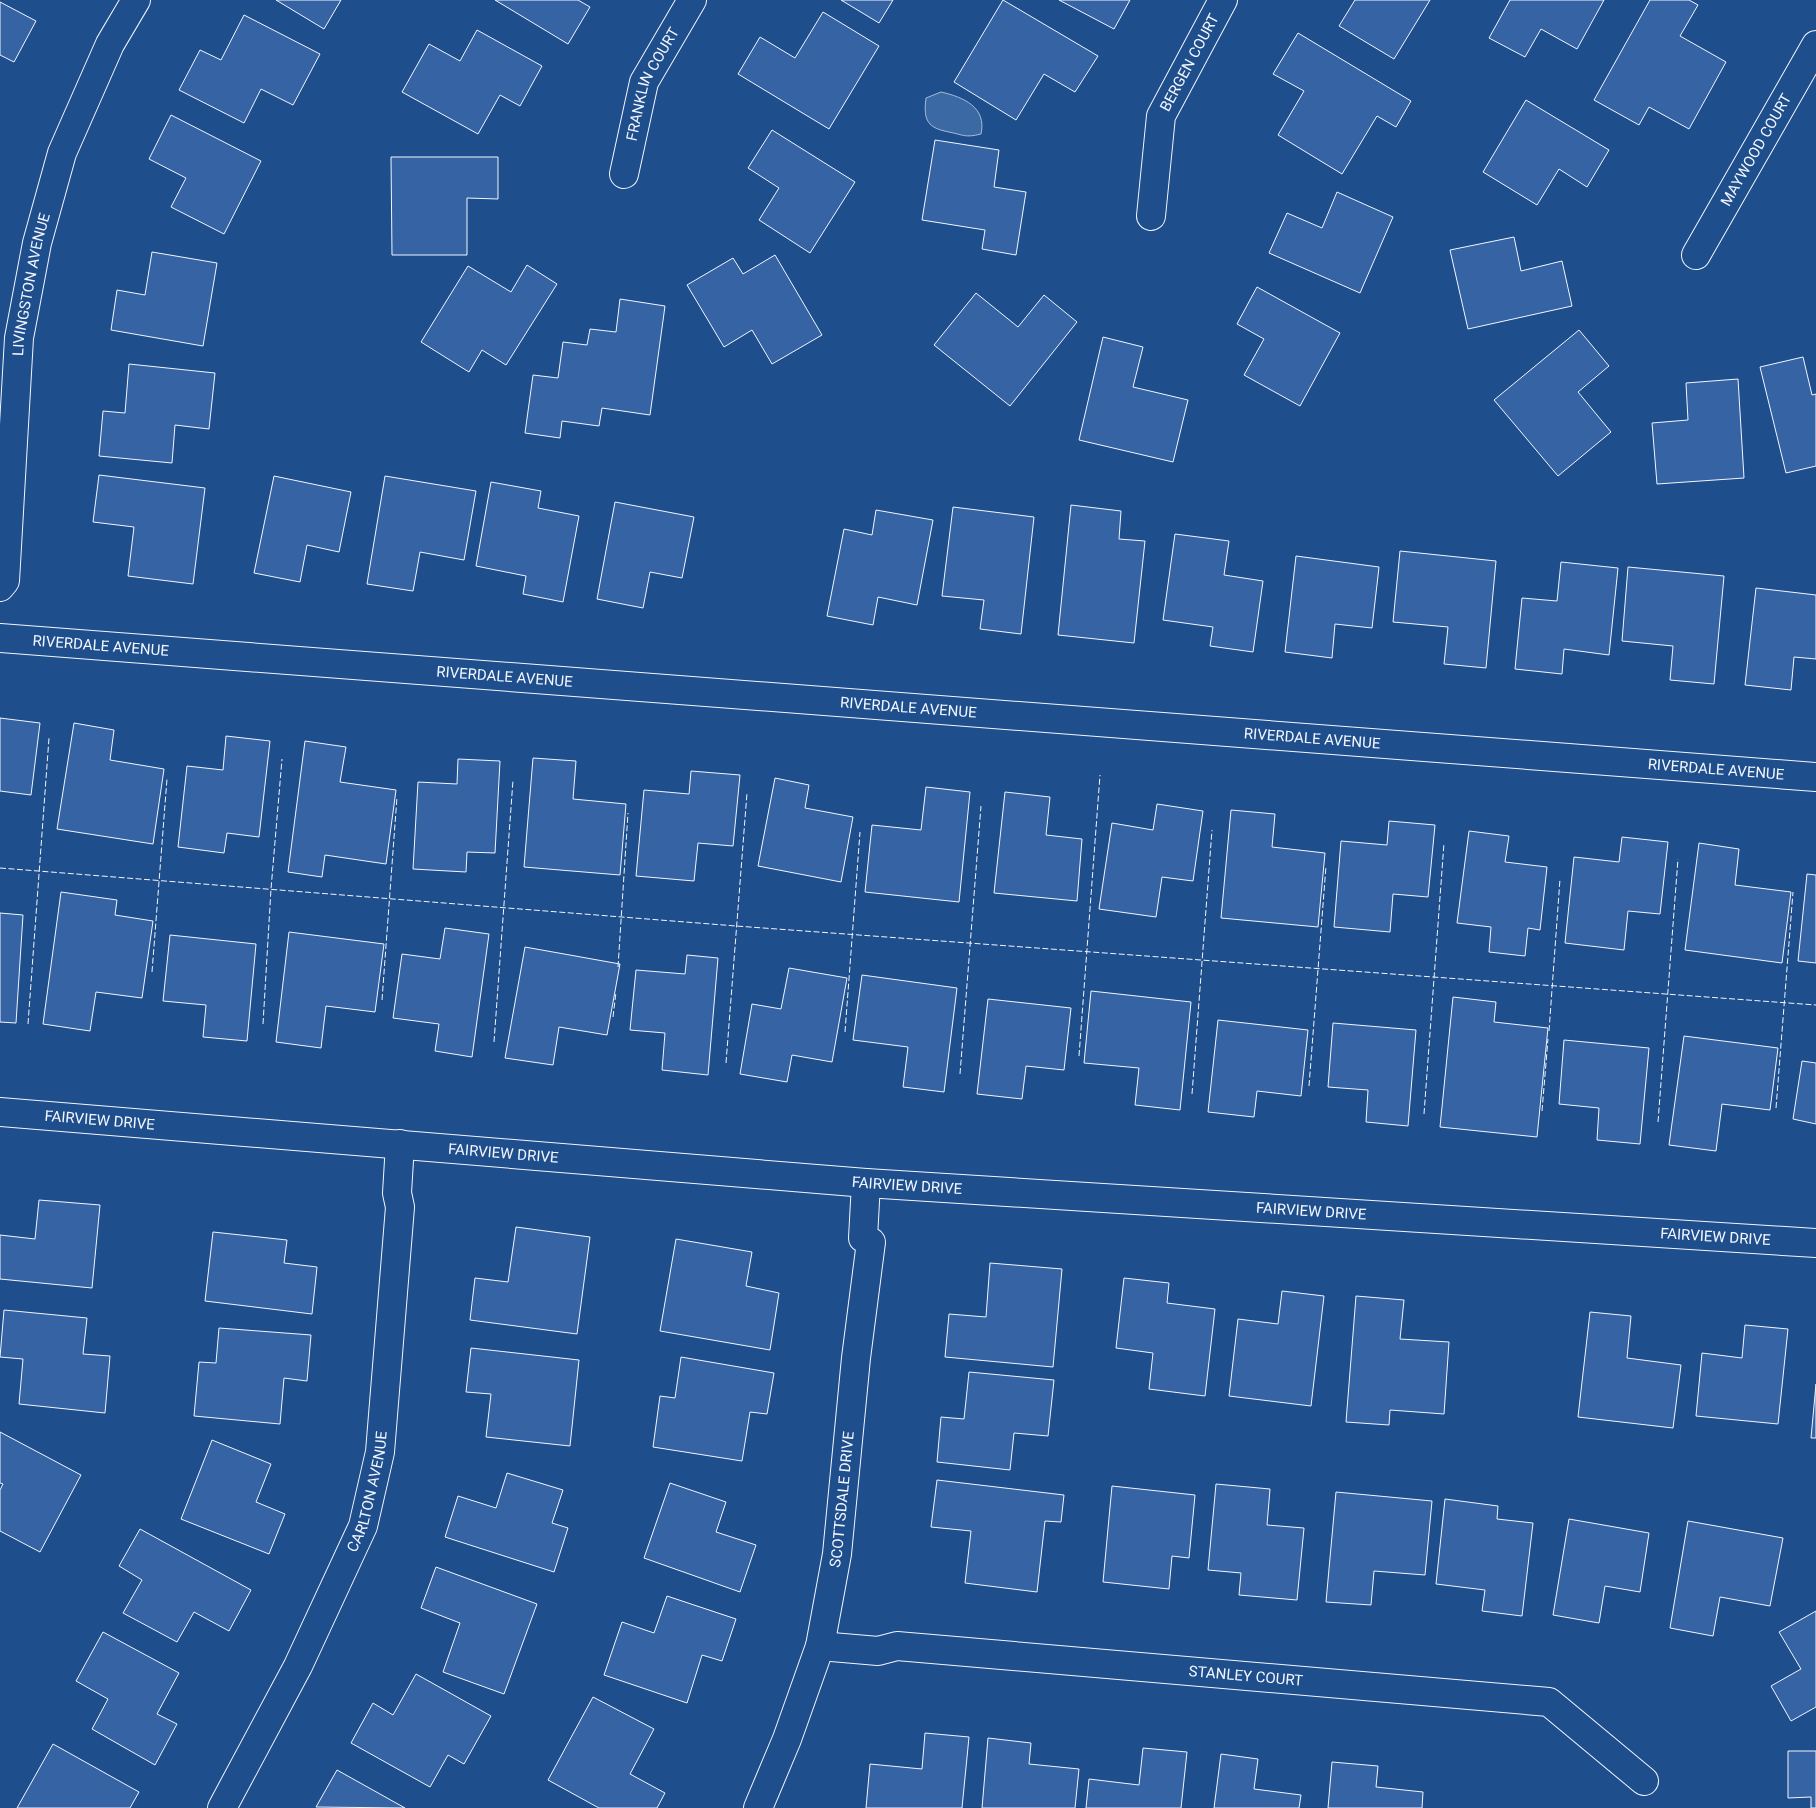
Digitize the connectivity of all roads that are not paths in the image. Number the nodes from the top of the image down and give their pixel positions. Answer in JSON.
{"nodes":[{"id":1,"x":136,"y":0,"type":"edge"},
{"id":2,"x":692,"y":0,"type":"edge"},
{"id":3,"x":1222,"y":0,"type":"edge"},
{"id":4,"x":1816,"y":45,"type":"edge"},
{"id":5,"x":624,"y":174,"type":"dead end"},
{"id":6,"x":1151,"y":216,"type":"dead end"},
{"id":7,"x":1696,"y":255,"type":"dead end"},
{"id":8,"x":0,"y":587,"type":"edge"},
{"id":9,"x":0,"y":638,"type":"edge"},
{"id":10,"x":1816,"y":777,"type":"edge"},
{"id":11,"x":0,"y":1112,"type":"edge"},
{"id":12,"x":400,"y":1144,"type":"junction"},
{"id":13,"x":866,"y":1183,"type":"junction"},
{"id":14,"x":1816,"y":1243,"type":"edge"},
{"id":15,"x":820,"y":1646,"type":"junction"},
{"id":16,"x":1644,"y":1781,"type":"dead end"},
{"id":17,"x":222,"y":1808,"type":"edge"},
{"id":18,"x":758,"y":1808,"type":"edge"}],
"edges":[{"from":1,"to":8,"type":"street","name":"LIVINGSTON AVENUE"},
{"from":2,"to":5,"type":"street","name":"FRANKLIN COURT"},
{"from":3,"to":6,"type":"street","name":"BERGEN COURT"},
{"from":4,"to":7,"type":"street","name":"MAYWOOD COURT"},
{"from":9,"to":10,"type":"street","name":"RIVERDALE AVENUE"},
{"from":11,"to":12,"type":"street","name":"FAIRVIEW DRIVE"},
{"from":12,"to":13,"type":"street","name":"FAIRVIEW DRIVE"},
{"from":12,"to":17,"type":"street","name":"CARLTON AVENUE"},
{"from":13,"to":14,"type":"street","name":"FAIRVIEW DRIVE"},
{"from":13,"to":15,"type":"street","name":"SCOTTSDALE DRIVE"},
{"from":15,"to":16,"type":"street","name":"STANLEY COURT"},
{"from":15,"to":18,"type":"street","name":"SCOTTSDALE DRIVE"}]}
